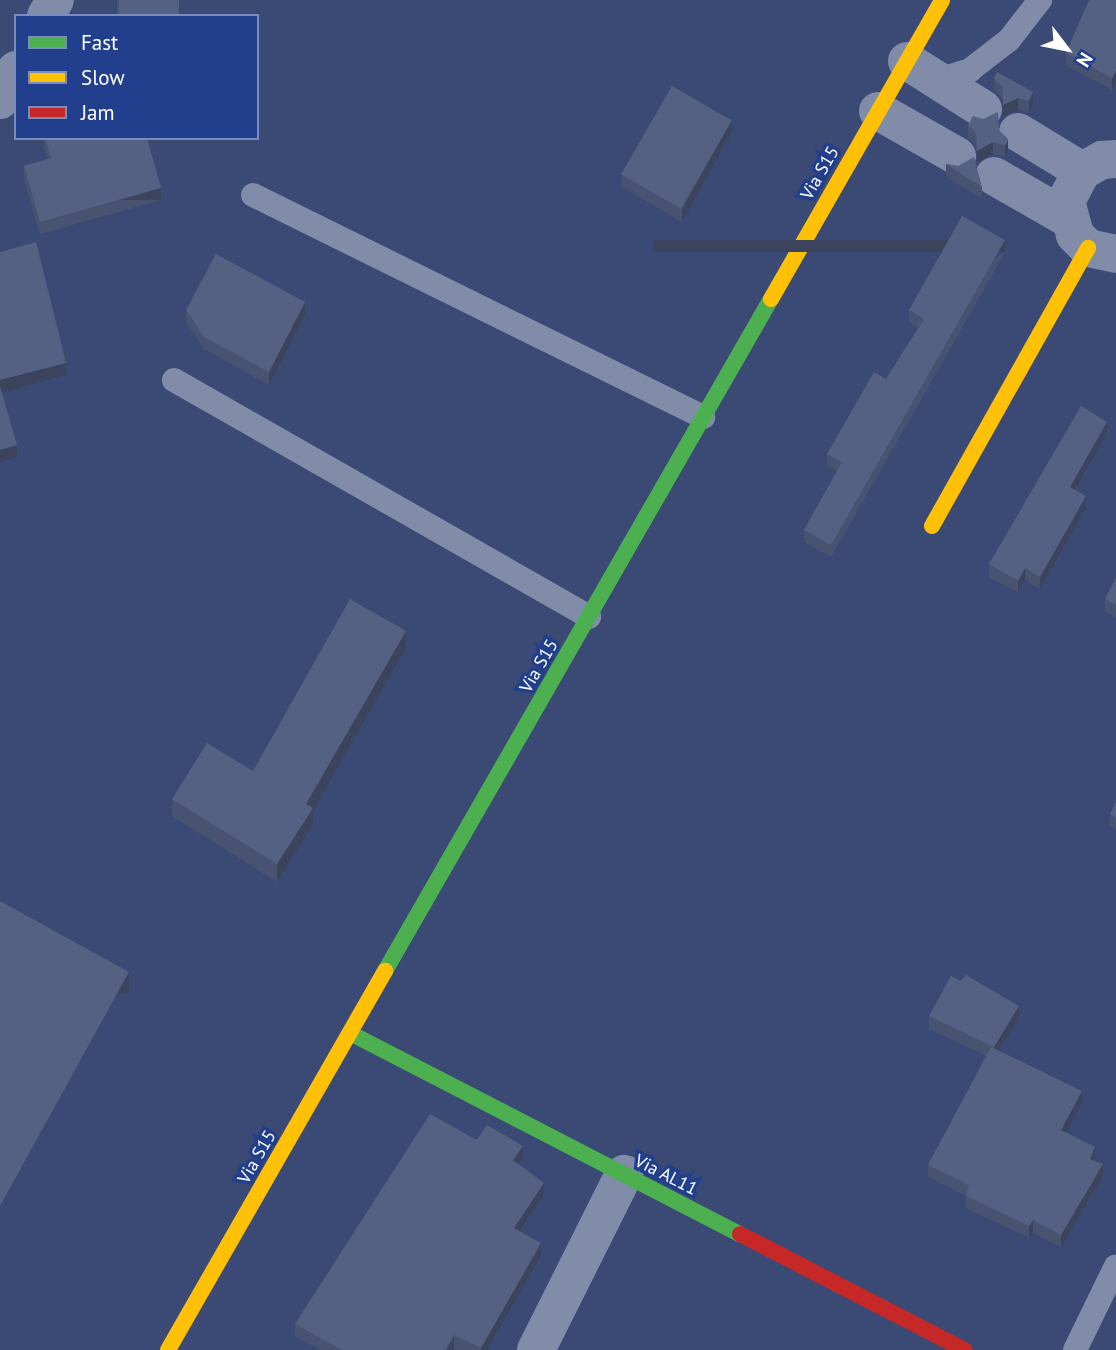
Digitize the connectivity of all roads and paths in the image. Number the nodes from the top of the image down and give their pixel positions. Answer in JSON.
{"nodes":[{"id":1,"x":942,"y":0,"type":"edge"},
{"id":2,"x":1040,"y":0,"type":"edge"},
{"id":3,"x":923,"y":71,"type":"junction"},
{"id":4,"x":14,"y":74,"type":"edge"},
{"id":5,"x":0,"y":100,"type":"edge"},
{"id":6,"x":983,"y":109,"type":"dead end"},
{"id":7,"x":878,"y":111,"type":"junction"},
{"id":8,"x":1018,"y":132,"type":"dead end"},
{"id":9,"x":957,"y":156,"type":"dead end"},
{"id":10,"x":1099,"y":165,"type":"edge"},
{"id":11,"x":994,"y":176,"type":"dead end"},
{"id":12,"x":253,"y":195,"type":"dead end"},
{"id":13,"x":1100,"y":249,"type":"edge"},
{"id":14,"x":174,"y":380,"type":"dead end"},
{"id":15,"x":703,"y":417,"type":"junction"},
{"id":16,"x":932,"y":526,"type":"dead end"},
{"id":17,"x":589,"y":617,"type":"junction"},
{"id":18,"x":350,"y":1032,"type":"junction"},
{"id":19,"x":624,"y":1174,"type":"junction"},
{"id":20,"x":1116,"y":1266,"type":"edge"},
{"id":21,"x":175,"y":1346,"type":"edge"},
{"id":22,"x":536,"y":1350,"type":"edge"},
{"id":23,"x":965,"y":1350,"type":"edge"},
{"id":24,"x":1075,"y":1350,"type":"edge"}],
"edges":[{"from":1,"to":3,"type":"street","name":"Via S15"},
{"from":2,"to":3,"type":"lane"},
{"from":3,"to":6,"type":"street"},
{"from":3,"to":7,"type":"street","name":"Via S15"},
{"from":4,"to":5,"type":"street"},
{"from":7,"to":9,"type":"street"},
{"from":7,"to":15,"type":"street","name":"Via S15"},
{"from":8,"to":10,"type":"street"},
{"from":10,"to":13,"type":"street"},
{"from":11,"to":13,"type":"street"},
{"from":12,"to":15,"type":"lane"},
{"from":13,"to":16,"type":"street"},
{"from":14,"to":17,"type":"lane"},
{"from":15,"to":17,"type":"street","name":"Via S15"},
{"from":17,"to":18,"type":"street","name":"Via S15"},
{"from":18,"to":19,"type":"street","name":"Via AL11"},
{"from":18,"to":21,"type":"street","name":"Via S15"},
{"from":19,"to":22,"type":"street"},
{"from":19,"to":23,"type":"street","name":"Via AL11"},
{"from":20,"to":24,"type":"lane"}]}
